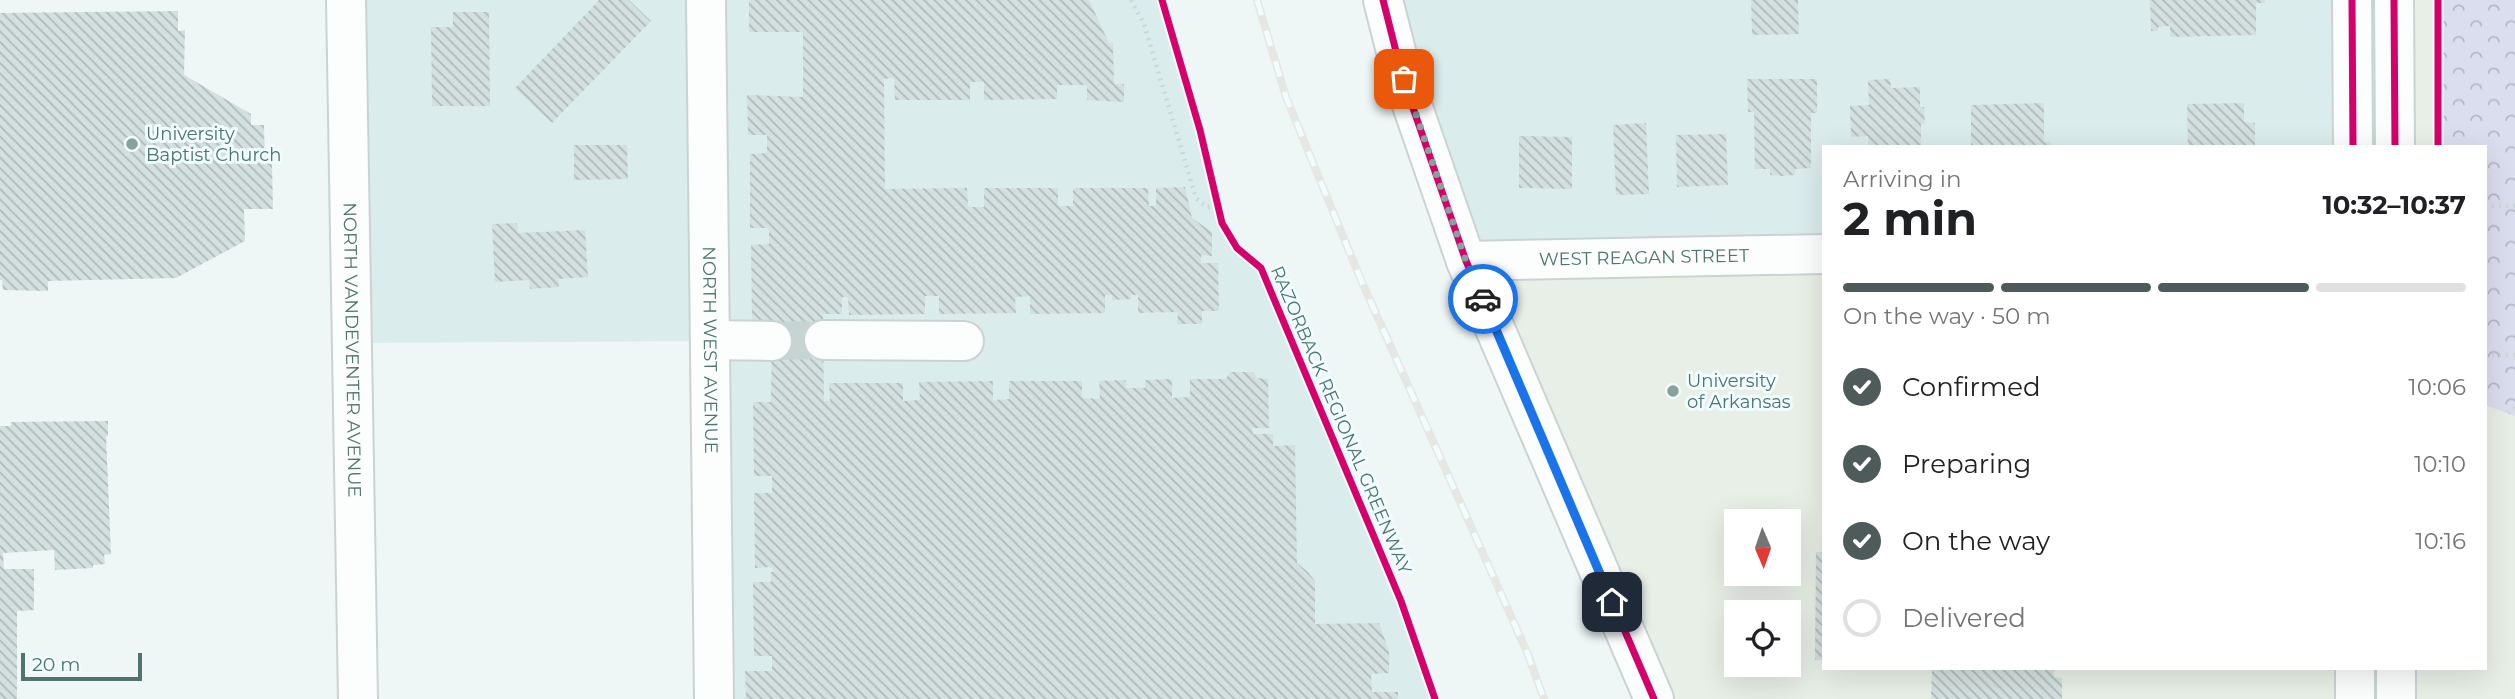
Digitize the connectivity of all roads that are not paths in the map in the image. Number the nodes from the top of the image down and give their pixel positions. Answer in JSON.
{"nodes":[{"id":1,"x":346,"y":0,"type":"edge"},
{"id":2,"x":706,"y":0,"type":"edge"},
{"id":3,"x":1382,"y":0,"type":"edge"},
{"id":4,"x":2352,"y":0,"type":"edge"},
{"id":5,"x":2394,"y":0,"type":"edge"},
{"id":6,"x":2353,"y":145,"type":"edge"},
{"id":7,"x":2395,"y":145,"type":"edge"},
{"id":8,"x":1822,"y":254,"type":"edge"},
{"id":9,"x":1466,"y":261,"type":"junction"},
{"id":10,"x":710,"y":340,"type":"junction"},
{"id":11,"x":824,"y":340,"type":"tunnel mouth"},
{"id":12,"x":772,"y":341,"type":"tunnel mouth"},
{"id":13,"x":964,"y":341,"type":"dead end"},
{"id":14,"x":2355,"y":670,"type":"edge"},
{"id":15,"x":2396,"y":670,"type":"edge"},
{"id":16,"x":358,"y":699,"type":"edge"},
{"id":17,"x":714,"y":699,"type":"edge"},
{"id":18,"x":1654,"y":699,"type":"edge"},
{"id":19,"x":2355,"y":699,"type":"edge"},
{"id":20,"x":2396,"y":699,"type":"edge"}],
"edges":[{"from":1,"to":16,"type":"street","name":"NORTH VANDEVENTER AVENUE"},
{"from":2,"to":10,"type":"street","name":"NORTH WEST AVENUE"},
{"from":3,"to":9,"type":"street"},
{"from":4,"to":6,"type":"street"},
{"from":5,"to":7,"type":"street"},
{"from":8,"to":9,"type":"street","name":"WEST REAGAN STREET"},
{"from":9,"to":18,"type":"street"},
{"from":10,"to":12,"type":"street"},
{"from":10,"to":17,"type":"street","name":"NORTH WEST AVENUE"},
{"from":11,"to":13,"type":"street"},
{"from":14,"to":19,"type":"street"},
{"from":15,"to":20,"type":"street"}]}
